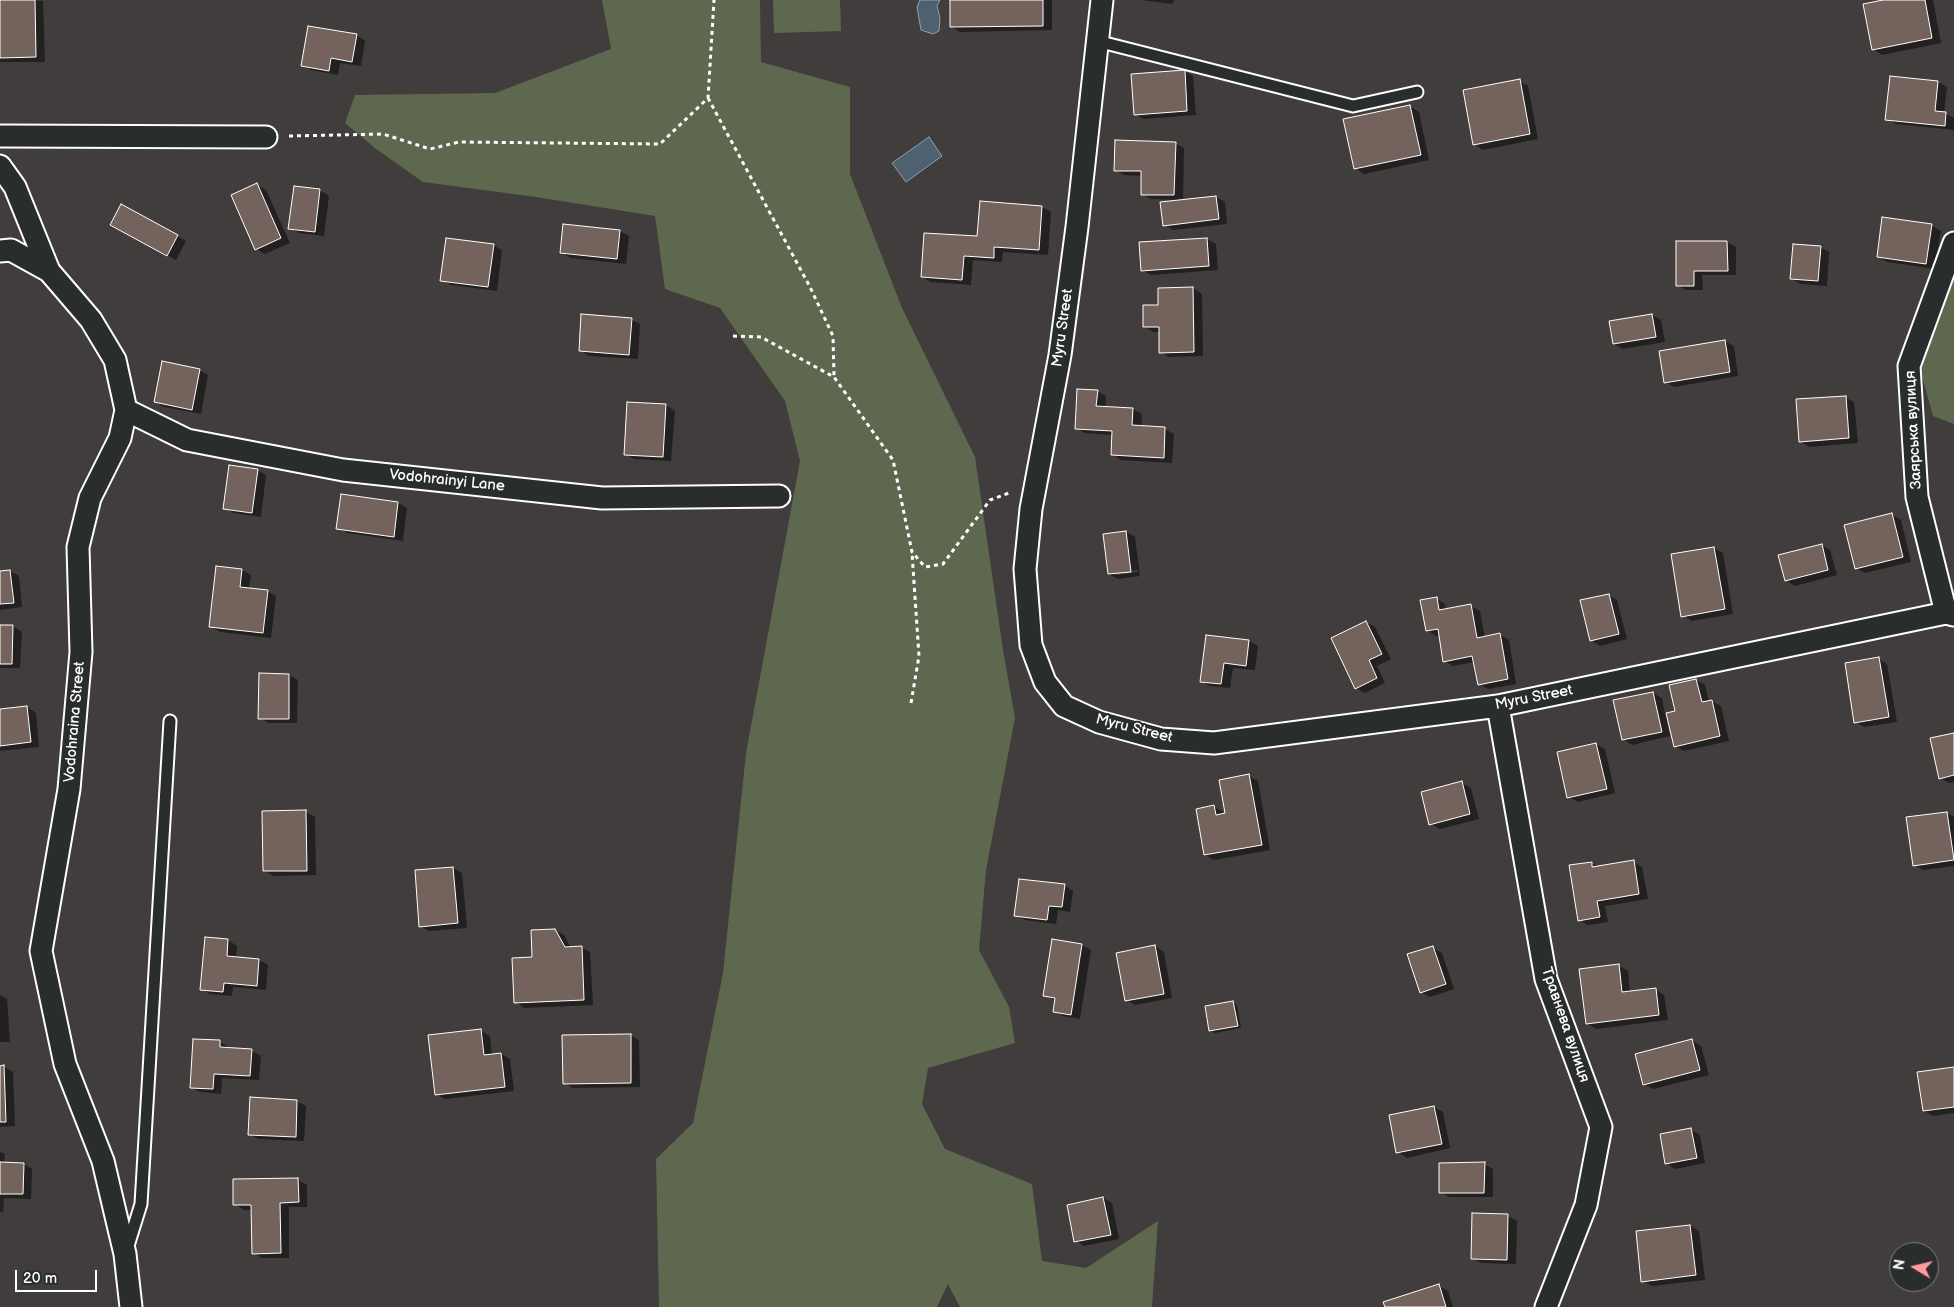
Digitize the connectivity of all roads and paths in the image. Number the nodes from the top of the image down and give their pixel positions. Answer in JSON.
{"nodes":[{"id":1,"x":714,"y":0,"type":"edge"},
{"id":2,"x":1102,"y":0,"type":"edge"},
{"id":3,"x":1097,"y":41,"type":"junction"},
{"id":4,"x":1417,"y":92,"type":"dead end"},
{"id":5,"x":708,"y":98,"type":"junction"},
{"id":6,"x":0,"y":136,"type":"edge"},
{"id":7,"x":266,"y":137,"type":"joint"},
{"id":8,"x":0,"y":166,"type":"edge"},
{"id":9,"x":1954,"y":242,"type":"edge"},
{"id":10,"x":0,"y":251,"type":"edge"},
{"id":11,"x":49,"y":271,"type":"junction"},
{"id":12,"x":733,"y":336,"type":"dead end"},
{"id":13,"x":834,"y":377,"type":"junction"},
{"id":14,"x":126,"y":410,"type":"junction"},
{"id":15,"x":779,"y":496,"type":"dead end"},
{"id":16,"x":1031,"y":509,"type":"junction"},
{"id":17,"x":912,"y":552,"type":"junction"},
{"id":18,"x":1950,"y":614,"type":"edge"},
{"id":19,"x":911,"y":704,"type":"dead end"},
{"id":20,"x":1498,"y":706,"type":"junction"},
{"id":21,"x":170,"y":722,"type":"dead end"},
{"id":22,"x":125,"y":1254,"type":"junction"},
{"id":23,"x":131,"y":1307,"type":"edge"},
{"id":24,"x":1546,"y":1307,"type":"edge"}],
"edges":[{"from":1,"to":5,"type":"path"},
{"from":2,"to":3,"type":"street","name":"Myru Street"},
{"from":3,"to":4,"type":"lane"},
{"from":3,"to":16,"type":"street","name":"Myru Street"},
{"from":5,"to":7,"type":"path"},
{"from":5,"to":13,"type":"path"},
{"from":6,"to":7,"type":"street"},
{"from":8,"to":11,"type":"street","name":"Vodohraina Street"},
{"from":9,"to":18,"type":"street","name":"Заярська вулиця"},
{"from":10,"to":11,"type":"street"},
{"from":11,"to":14,"type":"street","name":"Vodohraina Street"},
{"from":12,"to":13,"type":"path"},
{"from":13,"to":17,"type":"path"},
{"from":14,"to":15,"type":"street","name":"Vodohrainyi Lane"},
{"from":14,"to":22,"type":"street","name":"Vodohraina Street"},
{"from":16,"to":17,"type":"path"},
{"from":16,"to":20,"type":"street","name":"Myru Street"},
{"from":17,"to":19,"type":"path"},
{"from":18,"to":20,"type":"street","name":"Myru Street"},
{"from":20,"to":24,"type":"street","name":"Травнева вулиця"},
{"from":21,"to":22,"type":"lane"},
{"from":22,"to":23,"type":"street","name":"Vodohraina Street"}]}
